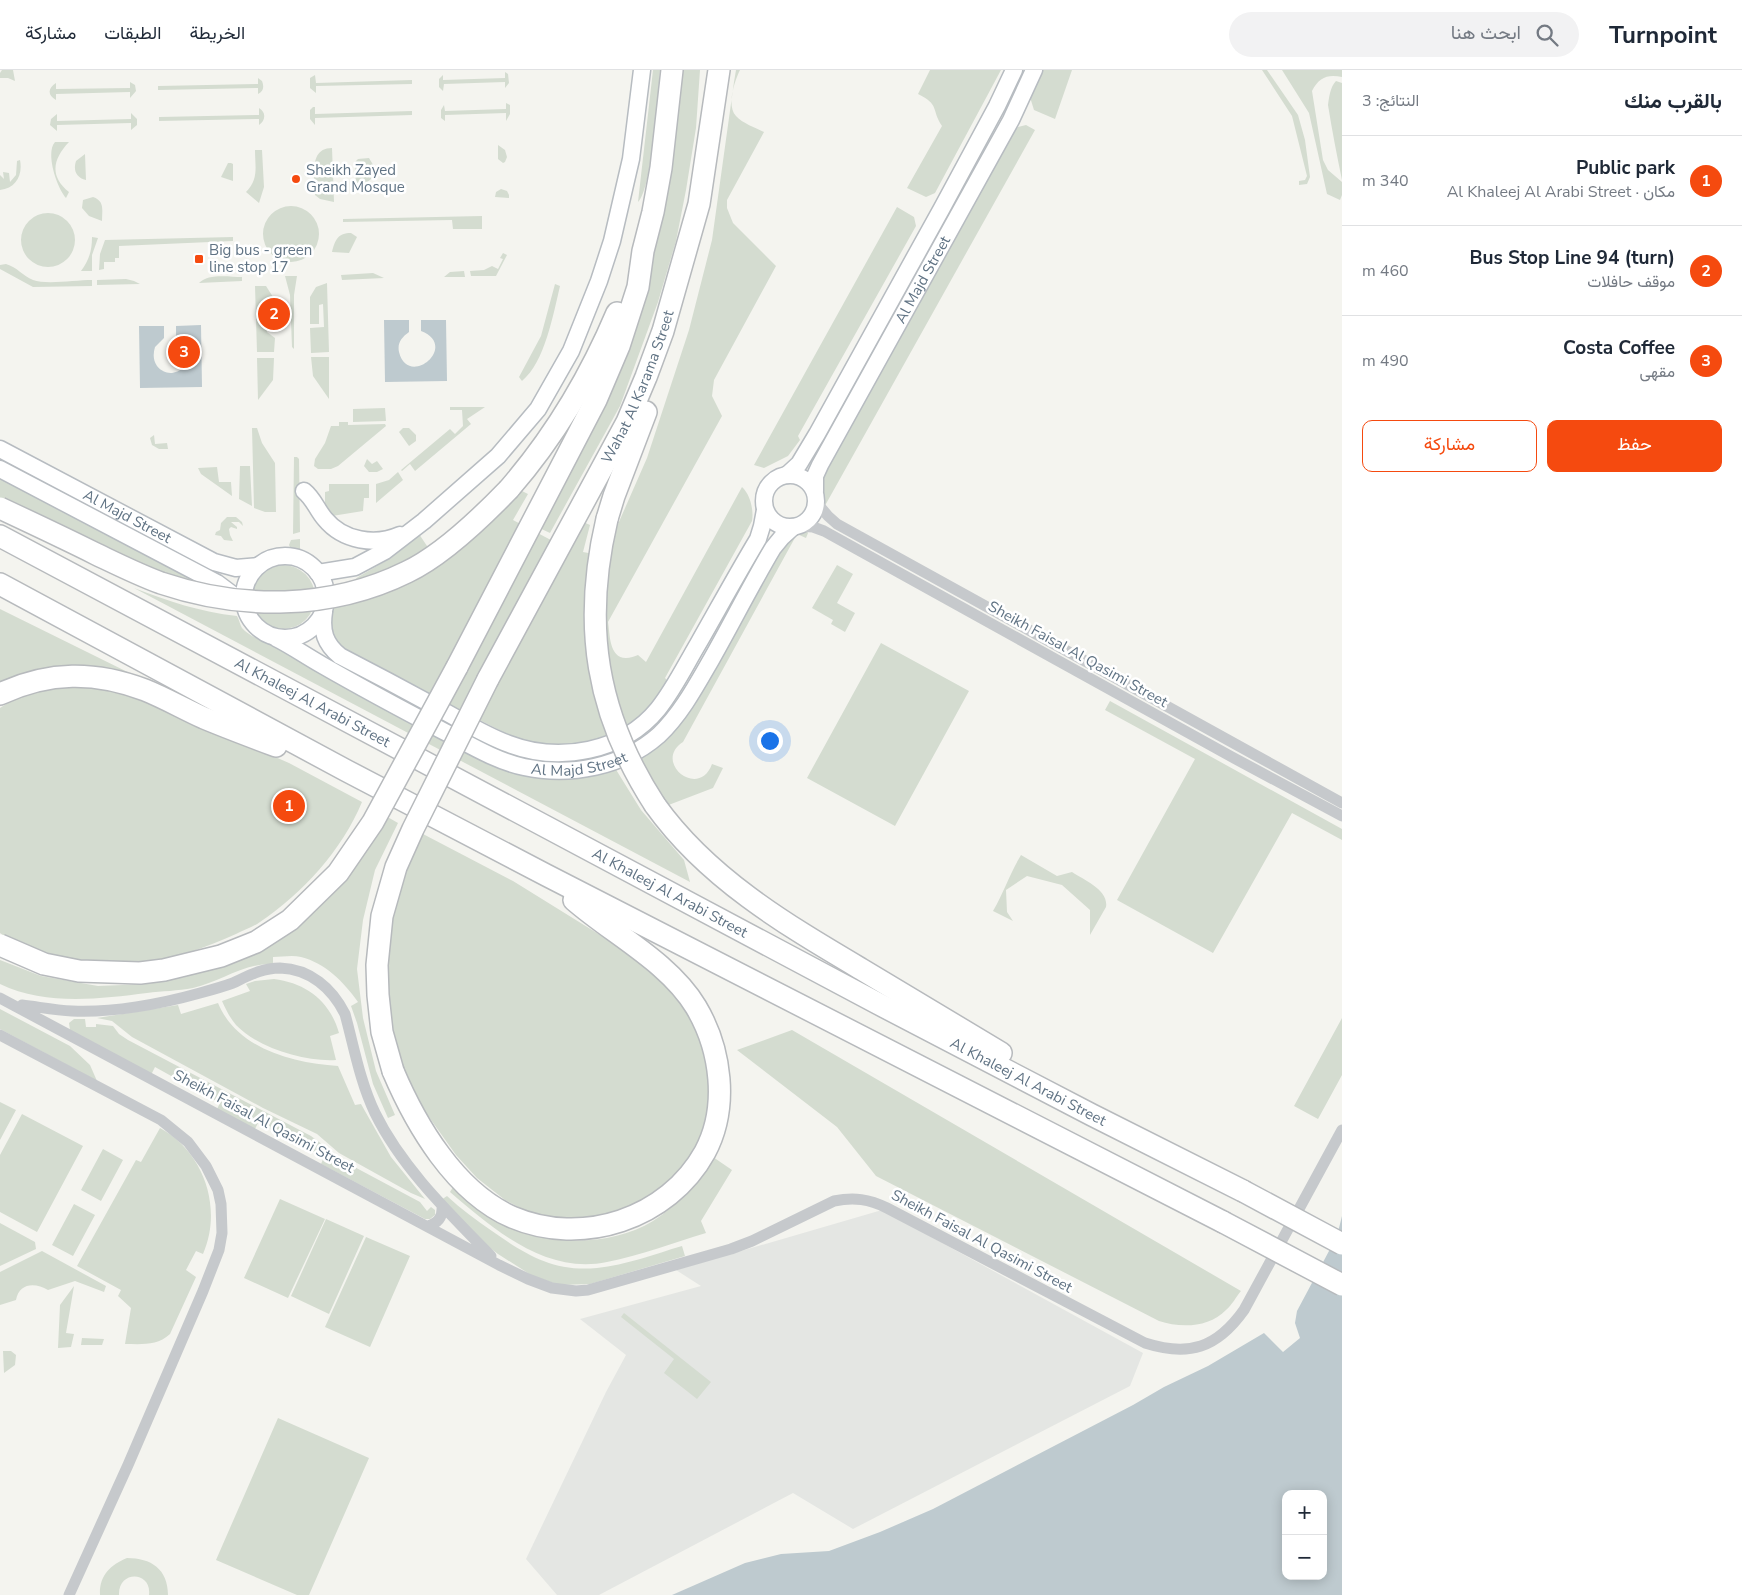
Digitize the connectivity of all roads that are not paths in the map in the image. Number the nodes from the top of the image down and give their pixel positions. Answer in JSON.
{"nodes":[{"id":1,"x":642,"y":70,"type":"edge"},
{"id":2,"x":672,"y":70,"type":"edge"},
{"id":3,"x":719,"y":70,"type":"edge"},
{"id":4,"x":1014,"y":70,"type":"edge"},
{"id":5,"x":1034,"y":70,"type":"edge"},
{"id":6,"x":699,"y":204,"type":"junction"},
{"id":7,"x":643,"y":251,"type":"junction"},
{"id":8,"x":0,"y":449,"type":"edge"},
{"id":9,"x":0,"y":469,"type":"edge"},
{"id":10,"x":787,"y":475,"type":"junction"},
{"id":11,"x":304,"y":491,"type":"dead end"},
{"id":12,"x":815,"y":497,"type":"junction"},
{"id":13,"x":0,"y":508,"type":"edge"},
{"id":14,"x":765,"y":510,"type":"junction"},
{"id":15,"x":429,"y":517,"type":"junction"},
{"id":16,"x":795,"y":527,"type":"junction"},
{"id":17,"x":0,"y":536,"type":"edge"},
{"id":18,"x":258,"y":566,"type":"junction"},
{"id":19,"x":318,"y":573,"type":"junction"},
{"id":20,"x":0,"y":584,"type":"edge"},
{"id":21,"x":0,"y":594,"type":"edge"},
{"id":22,"x":244,"y":604,"type":"junction"},
{"id":23,"x":324,"y":612,"type":"junction"},
{"id":24,"x":63,"y":617,"type":"junction"},
{"id":25,"x":276,"y":638,"type":"junction"},
{"id":26,"x":0,"y":694,"type":"edge"},
{"id":27,"x":346,"y":771,"type":"junction"},
{"id":28,"x":1342,"y":803,"type":"edge"},
{"id":29,"x":1342,"y":816,"type":"edge"},
{"id":30,"x":546,"y":875,"type":"junction"},
{"id":31,"x":0,"y":945,"type":"edge"},
{"id":32,"x":0,"y":998,"type":"edge"},
{"id":33,"x":14,"y":1004,"type":"junction"},
{"id":34,"x":73,"y":1011,"type":"junction"},
{"id":35,"x":64,"y":1031,"type":"junction"},
{"id":36,"x":0,"y":1035,"type":"edge"},
{"id":37,"x":1092,"y":1115,"type":"junction"},
{"id":38,"x":1342,"y":1130,"type":"edge"},
{"id":39,"x":442,"y":1206,"type":"junction"},
{"id":40,"x":428,"y":1226,"type":"junction"},
{"id":41,"x":1342,"y":1244,"type":"edge"},
{"id":42,"x":499,"y":1264,"type":"junction"},
{"id":43,"x":1342,"y":1285,"type":"edge"},
{"id":44,"x":70,"y":1595,"type":"edge"}],
"edges":[{"from":1,"to":15,"type":"street"},
{"from":2,"to":7,"type":"highway","name":"Wahat Al Karama Street"},
{"from":3,"to":6,"type":"highway","name":"Wahat Al Karama Street"},
{"from":4,"to":10,"type":"street","name":"Al Majd Street"},
{"from":5,"to":12,"type":"street","name":"Al Majd Street"},
{"from":6,"to":30,"type":"highway","name":"Wahat Al Karama Street","bridge":true},
{"from":6,"to":37,"type":"highway","bridge":true},
{"from":7,"to":13,"type":"highway","bridge":true},
{"from":7,"to":31,"type":"highway","name":"Wahat Al Karama Street","bridge":true},
{"from":8,"to":18,"type":"street","name":"Al Majd Street"},
{"from":9,"to":22,"type":"street","name":"Al Majd Street"},
{"from":10,"to":12,"type":"street"},
{"from":10,"to":14,"type":"street"},
{"from":11,"to":15,"type":"street"},
{"from":12,"to":16,"type":"street"},
{"from":12,"to":28,"type":"street","name":"Sheikh Faisal Al Qasimi Street"},
{"from":14,"to":16,"type":"street"},
{"from":14,"to":23,"type":"street","name":"Al Majd Street"},
{"from":15,"to":19,"type":"street"},
{"from":16,"to":25,"type":"street","name":"Al Majd Street"},
{"from":16,"to":29,"type":"street","name":"Sheikh Faisal Al Qasimi Street"},
{"from":17,"to":37,"type":"highway","name":"Al Khaleej Al Arabi Street"},
{"from":18,"to":19,"type":"street"},
{"from":18,"to":22,"type":"street"},
{"from":19,"to":23,"type":"street"},
{"from":20,"to":24,"type":"highway"},
{"from":21,"to":24,"type":"highway"},
{"from":22,"to":25,"type":"street"},
{"from":23,"to":25,"type":"street"},
{"from":24,"to":27,"type":"highway"},
{"from":26,"to":27,"type":"highway"},
{"from":27,"to":30,"type":"highway"},
{"from":30,"to":43,"type":"highway","bridge":true},
{"from":32,"to":33,"type":"street","name":"Sheikh Faisal Al Qasimi Street"},
{"from":33,"to":34,"type":"street","name":"Sheikh Faisal Al Qasimi Street"},
{"from":33,"to":35,"type":"street","name":"Sheikh Faisal Al Qasimi Street"},
{"from":34,"to":35,"type":"street"},
{"from":34,"to":39,"type":"street","name":"Sheikh Faisal Al Qasimi Street"},
{"from":35,"to":40,"type":"street","name":"Sheikh Faisal Al Qasimi Street"},
{"from":36,"to":44,"type":"street"},
{"from":37,"to":41,"type":"highway","name":"Al Khaleej Al Arabi Street","bridge":true},
{"from":38,"to":42,"type":"street","name":"Sheikh Faisal Al Qasimi Street"},
{"from":39,"to":40,"type":"street"},
{"from":39,"to":42,"type":"street","name":"Sheikh Faisal Al Qasimi Street"},
{"from":40,"to":42,"type":"street","name":"Sheikh Faisal Al Qasimi Street"}]}
